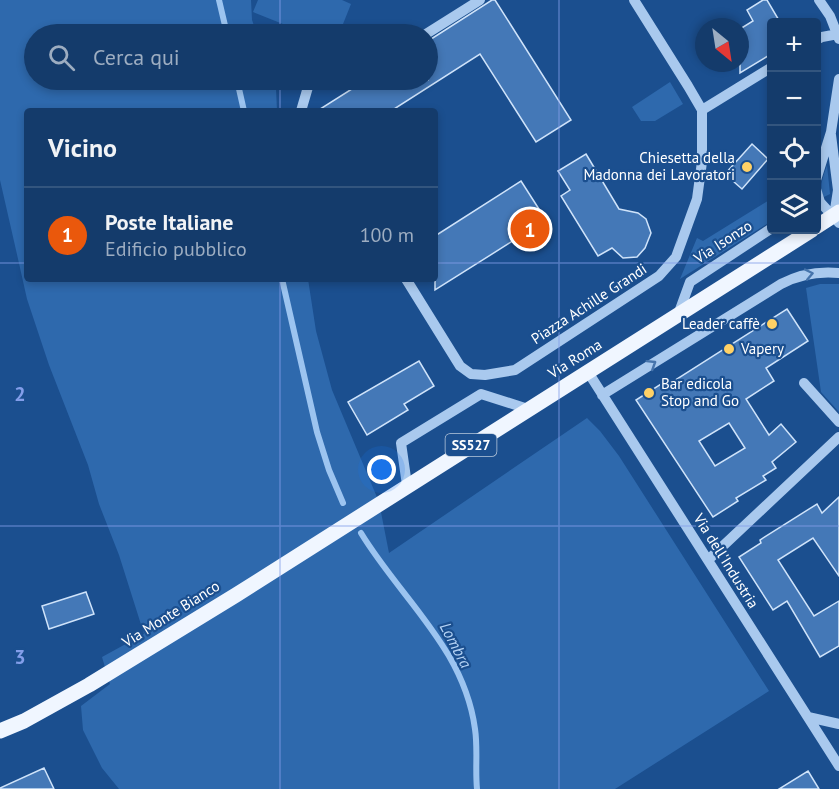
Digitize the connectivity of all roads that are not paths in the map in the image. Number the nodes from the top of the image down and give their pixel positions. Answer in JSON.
{"nodes":[{"id":1,"x":480,"y":0,"type":"edge"},
{"id":2,"x":634,"y":0,"type":"edge"},
{"id":3,"x":819,"y":0,"type":"edge"},
{"id":4,"x":438,"y":26,"type":"edge"},
{"id":5,"x":839,"y":37,"type":"edge"},
{"id":6,"x":821,"y":38,"type":"edge"},
{"id":7,"x":767,"y":69,"type":"edge"},
{"id":8,"x":839,"y":79,"type":"edge"},
{"id":9,"x":307,"y":90,"type":"edge"},
{"id":10,"x":302,"y":108,"type":"edge"},
{"id":11,"x":702,"y":110,"type":"junction"},
{"id":12,"x":832,"y":136,"type":"edge"},
{"id":13,"x":821,"y":148,"type":"edge"},
{"id":14,"x":821,"y":166,"type":"edge"},
{"id":15,"x":821,"y":203,"type":"edge"},
{"id":16,"x":837,"y":217,"type":"edge"},
{"id":17,"x":821,"y":225,"type":"edge"},
{"id":18,"x":767,"y":231,"type":"edge"},
{"id":19,"x":806,"y":234,"type":"edge"},
{"id":20,"x":839,"y":273,"type":"edge"},
{"id":21,"x":408,"y":282,"type":"edge"},
{"id":22,"x":678,"y":315,"type":"junction"},
{"id":23,"x":588,"y":372,"type":"junction"},
{"id":24,"x":804,"y":383,"type":"dead end"},
{"id":25,"x":602,"y":395,"type":"junction"},
{"id":26,"x":528,"y":409,"type":"junction"},
{"id":27,"x":839,"y":422,"type":"edge"},
{"id":28,"x":839,"y":438,"type":"edge"},
{"id":29,"x":407,"y":485,"type":"junction"},
{"id":30,"x":356,"y":519,"type":"joint"},
{"id":31,"x":708,"y":560,"type":"junction"},
{"id":32,"x":808,"y":717,"type":"junction"},
{"id":33,"x":839,"y":724,"type":"edge"},
{"id":34,"x":0,"y":731,"type":"edge"},
{"id":35,"x":839,"y":766,"type":"edge"}],
"edges":[{"from":1,"to":4,"type":"street"},
{"from":2,"to":11,"type":"street"},
{"from":3,"to":5,"type":"street"},
{"from":5,"to":6,"type":"street"},
{"from":7,"to":11,"type":"street"},
{"from":8,"to":12,"type":"street"},
{"from":9,"to":10,"type":"street"},
{"from":11,"to":21,"type":"street","name":"Piazza Achille Grandi"},
{"from":12,"to":13,"type":"street"},
{"from":12,"to":14,"type":"street"},
{"from":12,"to":16,"type":"street"},
{"from":15,"to":16,"type":"street"},
{"from":16,"to":17,"type":"main road"},
{"from":18,"to":22,"type":"street","name":"Via Isonzo"},
{"from":19,"to":22,"type":"main road","name":"Via Roma","number":"SS527"},
{"from":25,"to":20,"type":"street","one_way":true},
{"from":22,"to":23,"type":"main road","name":"Via Roma","number":"SS527"},
{"from":23,"to":25,"type":"street","name":"Via dell'Industria"},
{"from":23,"to":26,"type":"main road","name":"Via Roma","number":"SS527"},
{"from":24,"to":27,"type":"street"},
{"from":25,"to":31,"type":"street","name":"Via dell'Industria"},
{"from":26,"to":29,"type":"main road","name":"Via Roma","number":"SS527"},
{"from":26,"to":29,"type":"street"},
{"from":28,"to":31,"type":"street"},
{"from":29,"to":30,"type":"main road","name":"Via Roma","number":"SS527"},
{"from":30,"to":34,"type":"main road","name":"Via Monte Bianco","number":"SS527"},
{"from":31,"to":32,"type":"street","name":"Via dell'Industria"},
{"from":32,"to":33,"type":"street"},
{"from":32,"to":35,"type":"street","name":"Via dell'Industria"}]}
